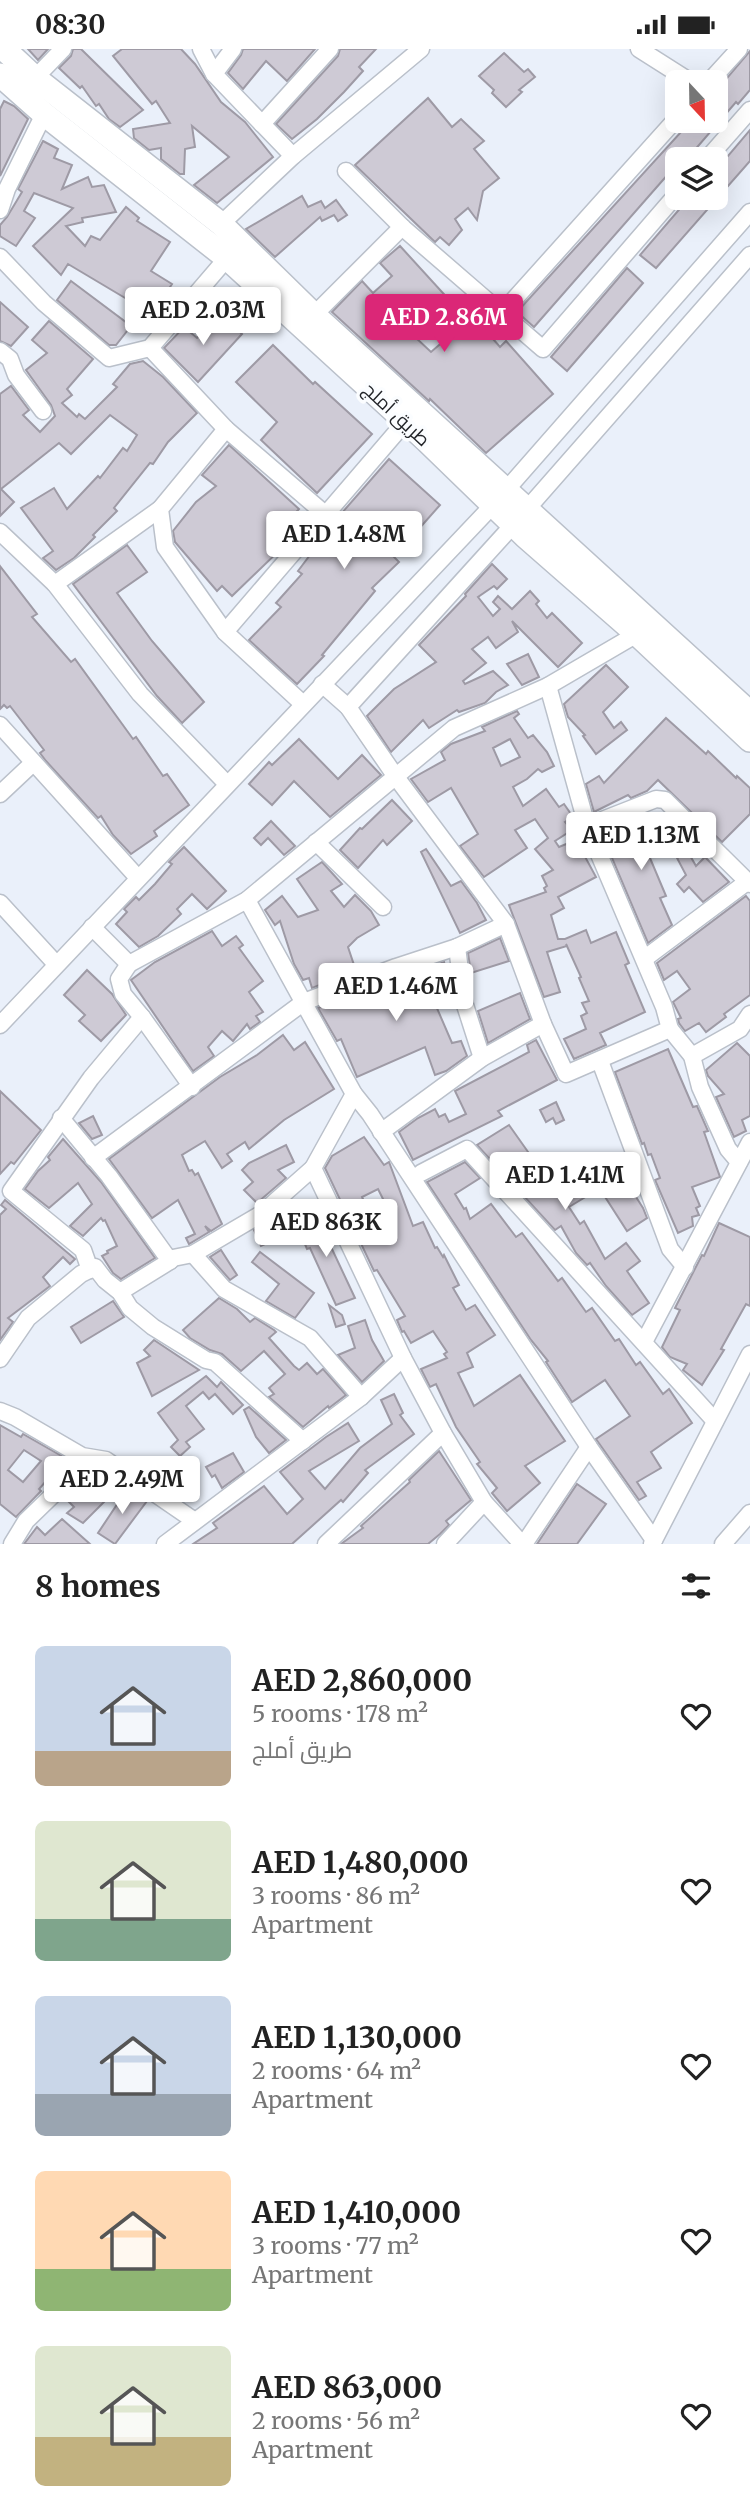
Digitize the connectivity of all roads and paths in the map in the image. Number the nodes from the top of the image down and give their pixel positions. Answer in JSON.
{"nodes":[{"id":1,"x":4,"y":49,"type":"edge"},
{"id":2,"x":63,"y":49,"type":"edge"},
{"id":3,"x":201,"y":49,"type":"edge"},
{"id":4,"x":233,"y":49,"type":"edge"},
{"id":5,"x":330,"y":49,"type":"edge"},
{"id":6,"x":421,"y":49,"type":"edge"},
{"id":7,"x":639,"y":49,"type":"edge"},
{"id":8,"x":739,"y":49,"type":"edge"},
{"id":9,"x":672,"y":70,"type":"edge"},
{"id":10,"x":720,"y":70,"type":"edge"},
{"id":11,"x":214,"y":74,"type":"junction"},
{"id":12,"x":0,"y":75,"type":"edge"},
{"id":13,"x":35,"y":78,"type":"junction"},
{"id":14,"x":750,"y":110,"type":"edge"},
{"id":15,"x":44,"y":114,"type":"junction"},
{"id":16,"x":262,"y":124,"type":"junction"},
{"id":17,"x":665,"y":131,"type":"edge"},
{"id":18,"x":718,"y":147,"type":"edge"},
{"id":19,"x":293,"y":156,"type":"junction"},
{"id":20,"x":346,"y":171,"type":"dead end"},
{"id":21,"x":665,"y":208,"type":"edge"},
{"id":22,"x":0,"y":210,"type":"edge"},
{"id":23,"x":750,"y":212,"type":"edge"},
{"id":24,"x":221,"y":225,"type":"junction"},
{"id":25,"x":402,"y":227,"type":"junction"},
{"id":26,"x":750,"y":255,"type":"edge"},
{"id":27,"x":0,"y":257,"type":"edge"},
{"id":28,"x":228,"y":258,"type":"junction"},
{"id":29,"x":500,"y":314,"type":"junction"},
{"id":30,"x":314,"y":315,"type":"junction"},
{"id":31,"x":150,"y":348,"type":"junction"},
{"id":32,"x":0,"y":351,"type":"edge"},
{"id":33,"x":43,"y":411,"type":"dead end"},
{"id":34,"x":406,"y":421,"type":"junction"},
{"id":35,"x":226,"y":429,"type":"junction"},
{"id":36,"x":500,"y":498,"type":"junction"},
{"id":37,"x":160,"y":509,"type":"junction"},
{"id":38,"x":325,"y":514,"type":"junction"},
{"id":39,"x":520,"y":517,"type":"junction"},
{"id":40,"x":0,"y":532,"type":"edge"},
{"id":41,"x":54,"y":584,"type":"junction"},
{"id":42,"x":225,"y":632,"type":"junction"},
{"id":43,"x":636,"y":634,"type":"junction"},
{"id":44,"x":322,"y":684,"type":"junction"},
{"id":45,"x":548,"y":686,"type":"junction"},
{"id":46,"x":303,"y":704,"type":"junction"},
{"id":47,"x":348,"y":707,"type":"junction"},
{"id":48,"x":750,"y":713,"type":"edge"},
{"id":49,"x":0,"y":725,"type":"edge"},
{"id":50,"x":750,"y":740,"type":"edge"},
{"id":51,"x":33,"y":763,"type":"junction"},
{"id":52,"x":396,"y":777,"type":"junction"},
{"id":53,"x":227,"y":784,"type":"junction"},
{"id":54,"x":0,"y":795,"type":"edge"},
{"id":55,"x":587,"y":826,"type":"junction"},
{"id":56,"x":316,"y":842,"type":"junction"},
{"id":57,"x":138,"y":878,"type":"junction"},
{"id":58,"x":749,"y":883,"type":"edge"},
{"id":59,"x":247,"y":899,"type":"junction"},
{"id":60,"x":0,"y":903,"type":"edge"},
{"id":61,"x":383,"y":907,"type":"dead end"},
{"id":62,"x":506,"y":924,"type":"junction"},
{"id":63,"x":92,"y":927,"type":"junction"},
{"id":64,"x":457,"y":947,"type":"junction"},
{"id":65,"x":648,"y":956,"type":"dead end"},
{"id":66,"x":56,"y":964,"type":"junction"},
{"id":67,"x":129,"y":964,"type":"junction"},
{"id":68,"x":304,"y":1002,"type":"junction"},
{"id":69,"x":750,"y":1014,"type":"edge"},
{"id":70,"x":142,"y":1017,"type":"junction"},
{"id":71,"x":543,"y":1024,"type":"junction"},
{"id":72,"x":0,"y":1025,"type":"edge"},
{"id":73,"x":670,"y":1029,"type":"junction"},
{"id":74,"x":745,"y":1034,"type":"edge"},
{"id":75,"x":692,"y":1056,"type":"junction"},
{"id":76,"x":482,"y":1058,"type":"junction"},
{"id":77,"x":600,"y":1061,"type":"junction"},
{"id":78,"x":192,"y":1087,"type":"junction"},
{"id":79,"x":354,"y":1094,"type":"junction"},
{"id":80,"x":61,"y":1118,"type":"junction"},
{"id":81,"x":382,"y":1132,"type":"junction"},
{"id":82,"x":750,"y":1142,"type":"edge"},
{"id":83,"x":93,"y":1159,"type":"junction"},
{"id":84,"x":739,"y":1162,"type":"junction"},
{"id":85,"x":313,"y":1168,"type":"junction"},
{"id":86,"x":421,"y":1174,"type":"dead end"},
{"id":87,"x":5,"y":1196,"type":"edge"},
{"id":88,"x":192,"y":1254,"type":"junction"},
{"id":89,"x":170,"y":1261,"type":"junction"},
{"id":90,"x":685,"y":1267,"type":"junction"},
{"id":91,"x":90,"y":1269,"type":"junction"},
{"id":92,"x":120,"y":1292,"type":"junction"},
{"id":93,"x":643,"y":1342,"type":"junction"},
{"id":94,"x":750,"y":1354,"type":"edge"},
{"id":95,"x":403,"y":1358,"type":"junction"},
{"id":96,"x":0,"y":1359,"type":"edge"},
{"id":97,"x":361,"y":1397,"type":"junction"},
{"id":98,"x":0,"y":1411,"type":"edge"},
{"id":99,"x":715,"y":1422,"type":"junction"},
{"id":100,"x":443,"y":1433,"type":"junction"},
{"id":101,"x":303,"y":1441,"type":"junction"},
{"id":102,"x":589,"y":1447,"type":"junction"},
{"id":103,"x":91,"y":1458,"type":"junction"},
{"id":104,"x":484,"y":1502,"type":"junction"},
{"id":105,"x":750,"y":1513,"type":"edge"},
{"id":106,"x":195,"y":1521,"type":"junction"},
{"id":107,"x":653,"y":1542,"type":"edge"},
{"id":108,"x":12,"y":1544,"type":"edge"},
{"id":109,"x":165,"y":1544,"type":"edge"},
{"id":110,"x":326,"y":1544,"type":"edge"},
{"id":111,"x":445,"y":1544,"type":"edge"},
{"id":112,"x":523,"y":1544,"type":"edge"},
{"id":113,"x":723,"y":1544,"type":"edge"}],
"edges":[{"from":1,"to":13,"type":"highway","name":"طريق أملج"},
{"from":2,"to":13,"type":"street"},
{"from":3,"to":11,"type":"street"},
{"from":4,"to":11,"type":"street"},
{"from":5,"to":16,"type":"street"},
{"from":6,"to":19,"type":"street"},
{"from":7,"to":9,"type":"street"},
{"from":8,"to":10,"type":"street"},
{"from":11,"to":16,"type":"street"},
{"from":12,"to":15,"type":"highway","name":"طريق أملج"},
{"from":13,"to":24,"type":"highway","name":"طريق أملج"},
{"from":14,"to":18,"type":"street"},
{"from":15,"to":22,"type":"street"},
{"from":15,"to":28,"type":"highway","name":"طريق أملج"},
{"from":16,"to":19,"type":"street"},
{"from":17,"to":29,"type":"street"},
{"from":19,"to":24,"type":"street"},
{"from":20,"to":25,"type":"street"},
{"from":21,"to":29,"type":"street"},
{"from":23,"to":36,"type":"street"},
{"from":24,"to":30,"type":"highway","name":"طريق أملج"},
{"from":25,"to":29,"type":"street"},
{"from":25,"to":30,"type":"street"},
{"from":26,"to":39,"type":"street"},
{"from":27,"to":31,"type":"street"},
{"from":28,"to":31,"type":"street"},
{"from":28,"to":34,"type":"highway","name":"طريق أملج"},
{"from":30,"to":36,"type":"highway","name":"طريق أملج"},
{"from":31,"to":35,"type":"street"},
{"from":32,"to":33,"type":"street"},
{"from":34,"to":36,"type":"highway","name":"طريق أملج"},
{"from":34,"to":38,"type":"street"},
{"from":35,"to":37,"type":"street"},
{"from":35,"to":38,"type":"street"},
{"from":36,"to":39,"type":"highway","name":"طريق أملج"},
{"from":36,"to":44,"type":"street"},
{"from":37,"to":41,"type":"street"},
{"from":37,"to":42,"type":"street"},
{"from":38,"to":42,"type":"street"},
{"from":39,"to":43,"type":"highway","name":"طريق أملج"},
{"from":39,"to":47,"type":"street"},
{"from":39,"to":48,"type":"highway","name":"طريق أملج"},
{"from":40,"to":41,"type":"street"},
{"from":41,"to":53,"type":"street"},
{"from":42,"to":46,"type":"street"},
{"from":43,"to":45,"type":"street"},
{"from":43,"to":50,"type":"highway","name":"طريق أملج"},
{"from":44,"to":46,"type":"street"},
{"from":44,"to":47,"type":"street"},
{"from":45,"to":52,"type":"street"},
{"from":45,"to":55,"type":"street"},
{"from":46,"to":53,"type":"street"},
{"from":47,"to":52,"type":"street"},
{"from":49,"to":51,"type":"street"},
{"from":51,"to":54,"type":"street"},
{"from":51,"to":57,"type":"street"},
{"from":52,"to":56,"type":"street"},
{"from":52,"to":62,"type":"street"},
{"from":53,"to":57,"type":"street"},
{"from":55,"to":58,"type":"street"},
{"from":55,"to":73,"type":"street"},
{"from":56,"to":59,"type":"street"},
{"from":56,"to":61,"type":"street"},
{"from":57,"to":63,"type":"street"},
{"from":58,"to":65,"type":"street"},
{"from":59,"to":67,"type":"street"},
{"from":59,"to":68,"type":"street"},
{"from":60,"to":66,"type":"street"},
{"from":62,"to":64,"type":"street"},
{"from":62,"to":71,"type":"street"},
{"from":63,"to":66,"type":"street"},
{"from":63,"to":67,"type":"street"},
{"from":64,"to":68,"type":"street"},
{"from":64,"to":76,"type":"street"},
{"from":66,"to":72,"type":"street"},
{"from":67,"to":70,"type":"street"},
{"from":68,"to":78,"type":"street"},
{"from":68,"to":79,"type":"street"},
{"from":69,"to":74,"type":"street"},
{"from":70,"to":78,"type":"street"},
{"from":70,"to":80,"type":"street"},
{"from":71,"to":76,"type":"street"},
{"from":71,"to":77,"type":"street"},
{"from":73,"to":75,"type":"street"},
{"from":73,"to":77,"type":"street"},
{"from":74,"to":75,"type":"street"},
{"from":75,"to":84,"type":"street"},
{"from":76,"to":81,"type":"street"},
{"from":77,"to":90,"type":"street"},
{"from":78,"to":83,"type":"street"},
{"from":79,"to":81,"type":"street"},
{"from":79,"to":85,"type":"street"},
{"from":80,"to":83,"type":"street"},
{"from":80,"to":87,"type":"street"},
{"from":81,"to":102,"type":"street"},
{"from":82,"to":84,"type":"street"},
{"from":83,"to":89,"type":"street"},
{"from":84,"to":90,"type":"street"},
{"from":85,"to":88,"type":"street"},
{"from":85,"to":95,"type":"street"},
{"from":86,"to":93,"type":"street"},
{"from":87,"to":91,"type":"street"},
{"from":88,"to":89,"type":"street"},
{"from":88,"to":97,"type":"street"},
{"from":89,"to":92,"type":"street"},
{"from":90,"to":93,"type":"street"},
{"from":91,"to":92,"type":"street"},
{"from":91,"to":96,"type":"street"},
{"from":92,"to":101,"type":"street"},
{"from":93,"to":99,"type":"street"},
{"from":94,"to":99,"type":"street"},
{"from":95,"to":97,"type":"street"},
{"from":95,"to":100,"type":"street"},
{"from":97,"to":101,"type":"street"},
{"from":98,"to":103,"type":"street"},
{"from":99,"to":107,"type":"street"},
{"from":100,"to":104,"type":"street"},
{"from":100,"to":110,"type":"street"},
{"from":101,"to":106,"type":"street"},
{"from":102,"to":107,"type":"street"},
{"from":102,"to":112,"type":"street"},
{"from":103,"to":106,"type":"street"},
{"from":103,"to":108,"type":"street"},
{"from":104,"to":111,"type":"street"},
{"from":104,"to":112,"type":"street"},
{"from":105,"to":113,"type":"street"},
{"from":106,"to":109,"type":"street"}]}
